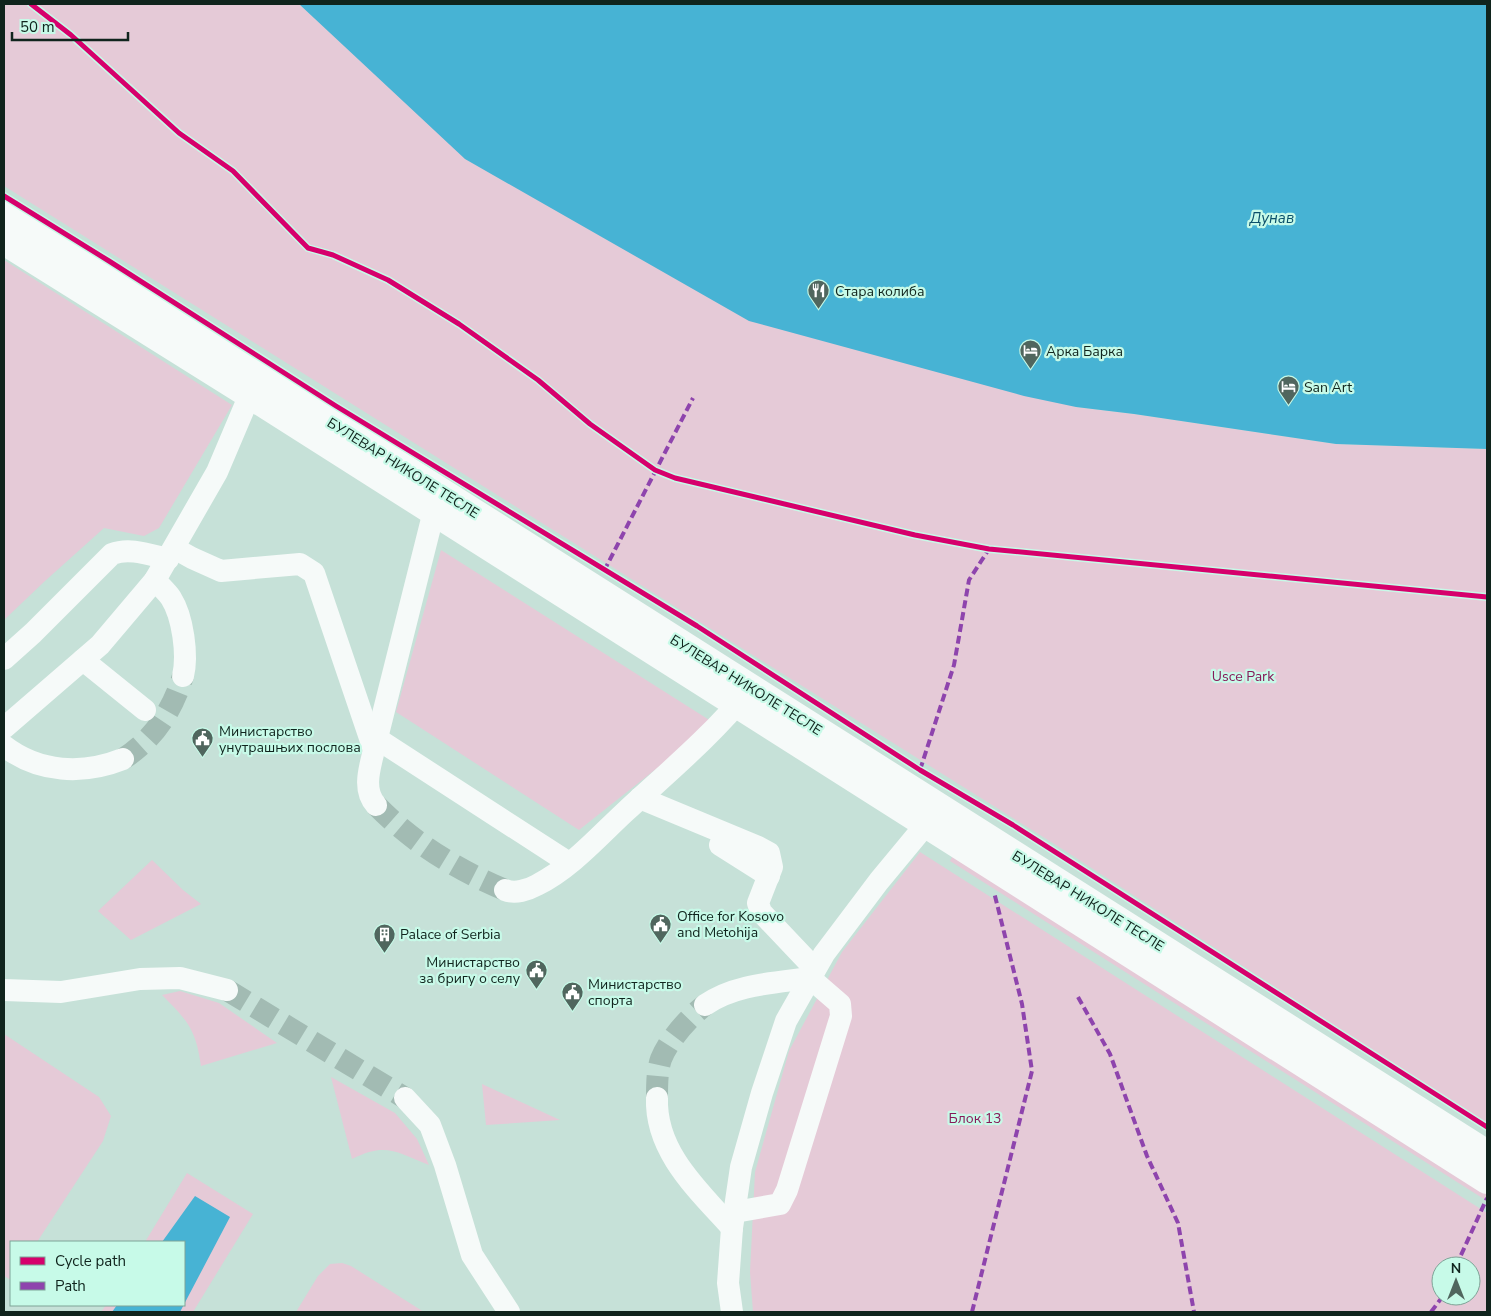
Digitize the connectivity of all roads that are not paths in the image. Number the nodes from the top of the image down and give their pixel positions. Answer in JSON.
{"nodes":[{"id":1,"x":4,"y":215,"type":"edge"},
{"id":2,"x":18,"y":242,"type":"edge"},
{"id":3,"x":254,"y":385,"type":"junction"},
{"id":4,"x":439,"y":503,"type":"junction"},
{"id":5,"x":171,"y":553,"type":"junction"},
{"id":6,"x":155,"y":580,"type":"junction"},
{"id":7,"x":4,"y":659,"type":"edge"},
{"id":8,"x":84,"y":660,"type":"junction"},
{"id":9,"x":183,"y":676,"type":"tunnel mouth"},
{"id":10,"x":744,"y":696,"type":"junction"},
{"id":11,"x":144,"y":710,"type":"dead end"},
{"id":12,"x":4,"y":728,"type":"edge"},
{"id":13,"x":375,"y":744,"type":"junction"},
{"id":14,"x":4,"y":746,"type":"edge"},
{"id":15,"x":123,"y":759,"type":"tunnel mouth"},
{"id":16,"x":640,"y":798,"type":"junction"},
{"id":17,"x":376,"y":805,"type":"tunnel mouth"},
{"id":18,"x":933,"y":816,"type":"junction"},
{"id":19,"x":569,"y":863,"type":"junction"},
{"id":20,"x":504,"y":890,"type":"tunnel mouth"},
{"id":21,"x":813,"y":974,"type":"junction"},
{"id":22,"x":4,"y":990,"type":"edge"},
{"id":23,"x":227,"y":990,"type":"tunnel mouth"},
{"id":24,"x":705,"y":1005,"type":"tunnel mouth"},
{"id":25,"x":405,"y":1098,"type":"tunnel mouth"},
{"id":26,"x":657,"y":1098,"type":"tunnel mouth"},
{"id":27,"x":1487,"y":1154,"type":"edge"},
{"id":28,"x":1487,"y":1180,"type":"edge"},
{"id":29,"x":734,"y":1220,"type":"junction"},
{"id":30,"x":509,"y":1312,"type":"edge"},
{"id":31,"x":732,"y":1312,"type":"edge"}],
"edges":[{"from":1,"to":2,"type":"main road","name":"БУЛЕВАР НИКОЛЕ ТЕСЛЕ"},
{"from":2,"to":3,"type":"main road","name":"БУЛЕВАР НИКОЛЕ ТЕСЛЕ"},
{"from":3,"to":4,"type":"main road","name":"БУЛЕВАР НИКОЛЕ ТЕСЛЕ"},
{"from":3,"to":5,"type":"lane"},
{"from":4,"to":10,"type":"main road","name":"БУЛЕВАР НИКОЛЕ ТЕСЛЕ"},
{"from":4,"to":13,"type":"lane"},
{"from":5,"to":6,"type":"lane"},
{"from":5,"to":7,"type":"lane"},
{"from":5,"to":13,"type":"lane"},
{"from":6,"to":8,"type":"lane"},
{"from":6,"to":9,"type":"lane"},
{"from":8,"to":11,"type":"lane"},
{"from":8,"to":12,"type":"lane"},
{"from":10,"to":16,"type":"lane"},
{"from":10,"to":18,"type":"main road","name":"БУЛЕВАР НИКОЛЕ ТЕСЛЕ"},
{"from":13,"to":17,"type":"lane"},
{"from":13,"to":19,"type":"lane"},
{"from":14,"to":15,"type":"lane"},
{"from":16,"to":19,"type":"lane"},
{"from":16,"to":21,"type":"lane"},
{"from":18,"to":21,"type":"lane"},
{"from":18,"to":27,"type":"main road","name":"БУЛЕВАР НИКОЛЕ ТЕСЛЕ"},
{"from":18,"to":28,"type":"main road","name":"БУЛЕВАР НИКОЛЕ ТЕСЛЕ"},
{"from":19,"to":20,"type":"lane"},
{"from":21,"to":24,"type":"lane"},
{"from":21,"to":29,"type":"lane"},
{"from":21,"to":29,"type":"lane"},
{"from":22,"to":23,"type":"lane"},
{"from":25,"to":30,"type":"lane"},
{"from":26,"to":29,"type":"lane"},
{"from":29,"to":31,"type":"lane"}]}
